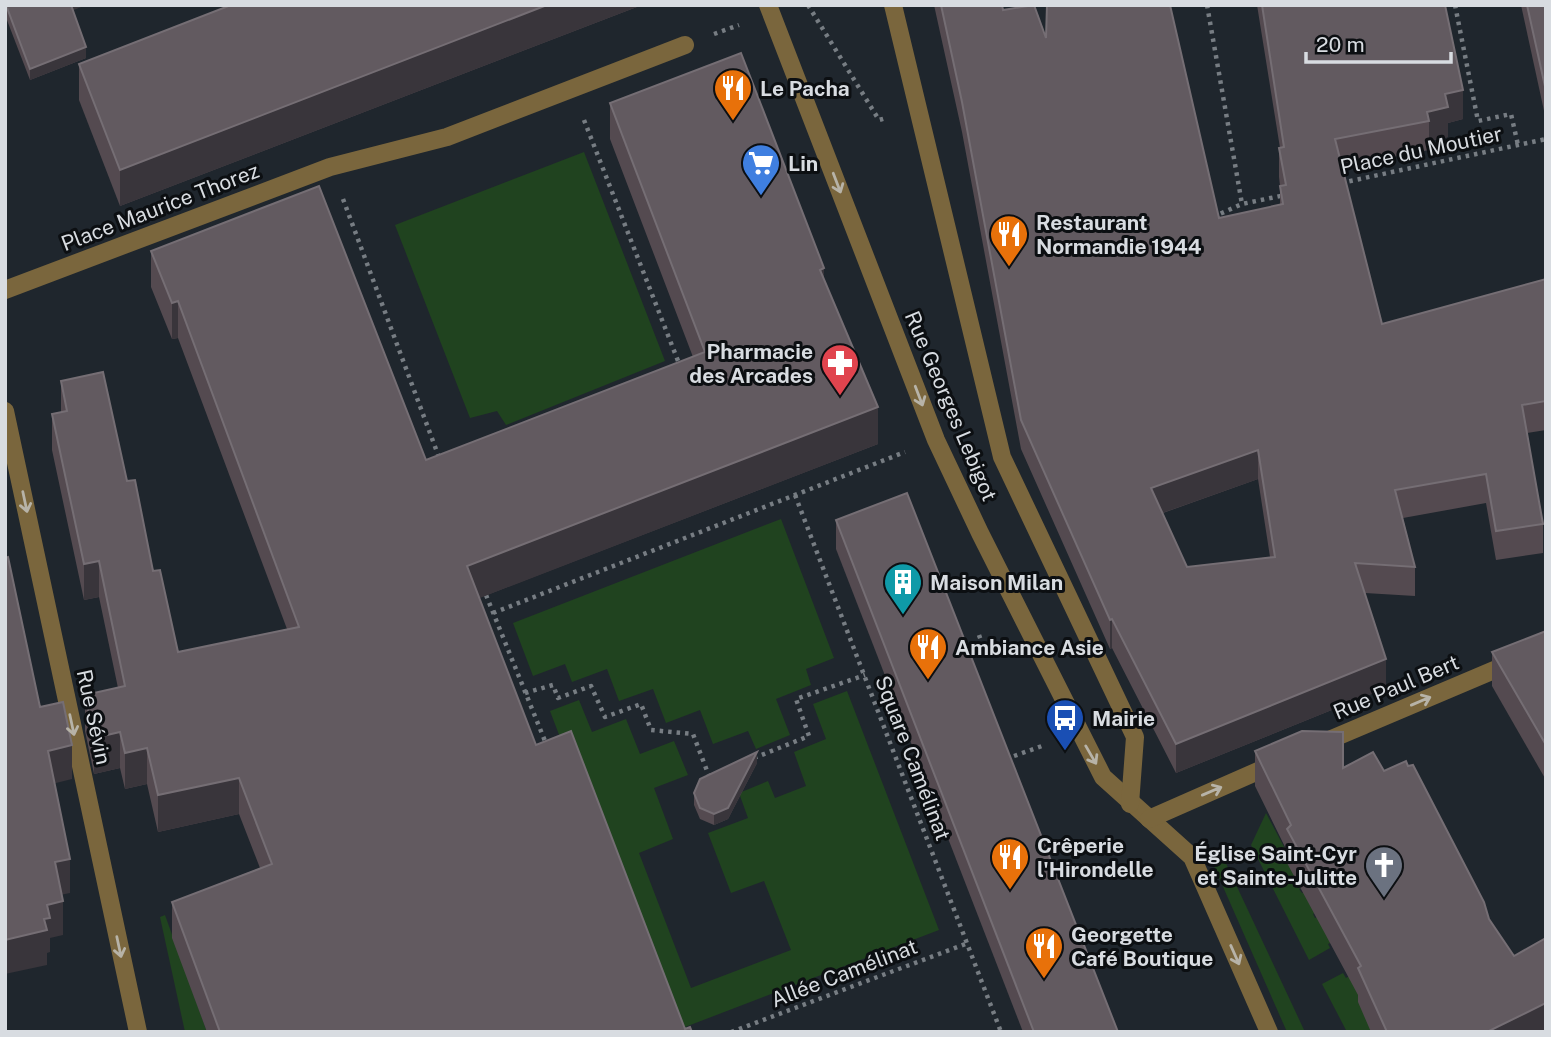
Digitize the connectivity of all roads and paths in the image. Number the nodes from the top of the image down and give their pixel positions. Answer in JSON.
{"nodes":[{"id":1,"x":808,"y":5,"type":"edge"},
{"id":2,"x":893,"y":5,"type":"edge"},
{"id":3,"x":1207,"y":5,"type":"edge"},
{"id":4,"x":1455,"y":5,"type":"edge"},
{"id":5,"x":770,"y":9,"type":"edge"},
{"id":6,"x":685,"y":45,"type":"joint"},
{"id":7,"x":572,"y":88,"type":"junction"},
{"id":8,"x":919,"y":108,"type":"junction"},
{"id":9,"x":1546,"y":139,"type":"edge"},
{"id":10,"x":1518,"y":145,"type":"junction"},
{"id":11,"x":330,"y":167,"type":"junction"},
{"id":12,"x":1334,"y":184,"type":"edge"},
{"id":13,"x":1295,"y":193,"type":"edge"},
{"id":14,"x":1242,"y":204,"type":"junction"},
{"id":15,"x":1209,"y":219,"type":"edge"},
{"id":16,"x":5,"y":290,"type":"edge"},
{"id":17,"x":685,"y":377,"type":"edge"},
{"id":18,"x":5,"y":411,"type":"edge"},
{"id":19,"x":936,"y":440,"type":"junction"},
{"id":20,"x":442,"y":466,"type":"edge"},
{"id":21,"x":795,"y":495,"type":"junction"},
{"id":22,"x":486,"y":595,"type":"edge"},
{"id":23,"x":493,"y":613,"type":"junction"},
{"id":24,"x":979,"y":635,"type":"dead end"},
{"id":25,"x":1546,"y":648,"type":"edge"},
{"id":26,"x":987,"y":658,"type":"dead end"},
{"id":27,"x":864,"y":675,"type":"junction"},
{"id":28,"x":525,"y":692,"type":"junction"},
{"id":29,"x":1042,"y":746,"type":"dead end"},
{"id":30,"x":548,"y":750,"type":"edge"},
{"id":31,"x":1014,"y":756,"type":"dead end"},
{"id":32,"x":747,"y":761,"type":"edge"},
{"id":33,"x":722,"y":771,"type":"edge"},
{"id":34,"x":1130,"y":804,"type":"junction"},
{"id":35,"x":1149,"y":819,"type":"junction"},
{"id":36,"x":968,"y":943,"type":"junction"},
{"id":37,"x":138,"y":1032,"type":"edge"},
{"id":38,"x":731,"y":1032,"type":"edge"},
{"id":39,"x":1001,"y":1032,"type":"edge"},
{"id":40,"x":1269,"y":1032,"type":"edge"}],
"edges":[{"from":1,"to":8,"type":"path"},
{"from":2,"to":8,"type":"street","name":"Rue Georges Lebigot"},
{"from":3,"to":14,"type":"path"},
{"from":4,"to":10,"type":"path","name":"Place du Moutier"},
{"from":5,"to":6,"type":"path"},
{"from":5,"to":19,"type":"street","name":"Rue Georges Lebigot","one_way":true},
{"from":6,"to":7,"type":"street","name":"Place Maurice Thorez"},
{"from":7,"to":11,"type":"street","name":"Place Maurice Thorez"},
{"from":7,"to":17,"type":"path"},
{"from":8,"to":34,"type":"street","name":"Rue Georges Lebigot"},
{"from":9,"to":10,"type":"path","name":"Place du Moutier"},
{"from":10,"to":12,"type":"path","name":"Place du Moutier"},
{"from":11,"to":16,"type":"street","name":"Place Maurice Thorez"},
{"from":11,"to":20,"type":"path"},
{"from":13,"to":14,"type":"path"},
{"from":14,"to":15,"type":"path"},
{"from":18,"to":37,"type":"street","name":"Rue Sévin","one_way":true},
{"from":19,"to":21,"type":"path"},
{"from":19,"to":34,"type":"street","name":"Rue Georges Lebigot","one_way":true},
{"from":21,"to":23,"type":"path"},
{"from":21,"to":27,"type":"path","name":"Square Camélinat"},
{"from":22,"to":23,"type":"path"},
{"from":23,"to":28,"type":"path"},
{"from":24,"to":26,"type":"path"},
{"from":35,"to":25,"type":"street","name":"Rue Paul Bert","one_way":true},
{"from":27,"to":32,"type":"path"},
{"from":27,"to":36,"type":"path","name":"Square Camélinat"},
{"from":28,"to":30,"type":"path"},
{"from":28,"to":33,"type":"path"},
{"from":29,"to":31,"type":"path"},
{"from":34,"to":35,"type":"street","name":"Rue Georges Lebigot"},
{"from":35,"to":40,"type":"street","name":"Rue Georges Lebigot","one_way":true},
{"from":36,"to":38,"type":"path","name":"Allée Camélinat"},
{"from":36,"to":39,"type":"path","name":"Square Camélinat"}]}
